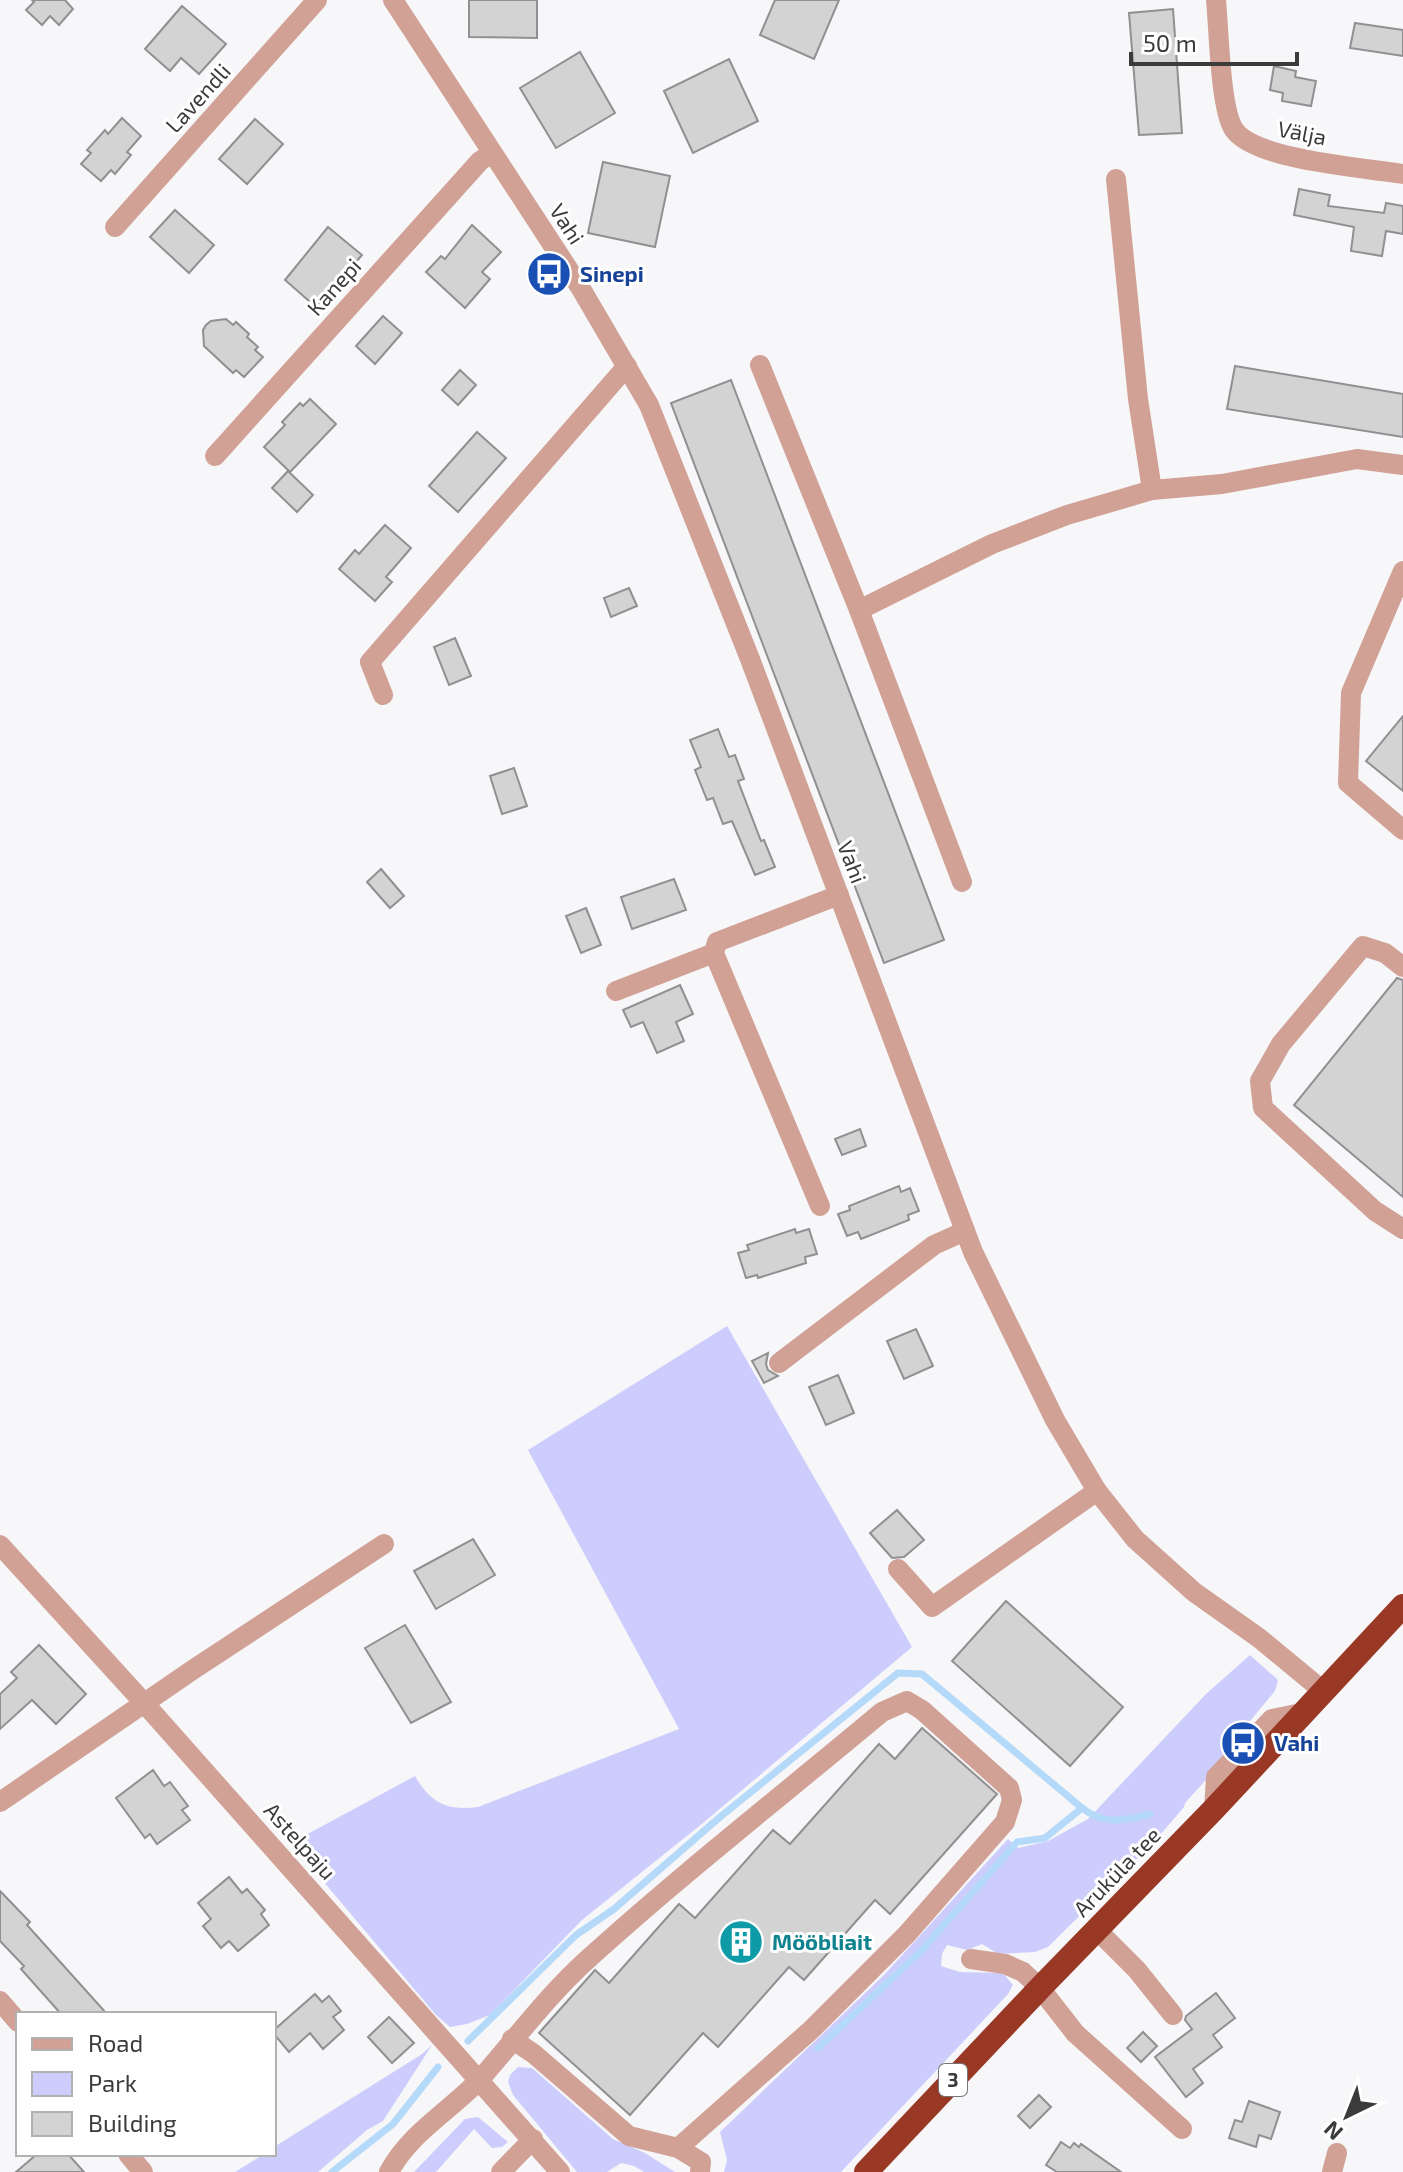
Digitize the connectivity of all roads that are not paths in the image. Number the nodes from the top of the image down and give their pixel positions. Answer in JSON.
{"nodes":[{"id":1,"x":317,"y":0,"type":"edge"},
{"id":2,"x":393,"y":0,"type":"edge"},
{"id":3,"x":1216,"y":0,"type":"edge"},
{"id":4,"x":492,"y":153,"type":"junction"},
{"id":5,"x":1403,"y":174,"type":"edge"},
{"id":6,"x":1116,"y":179,"type":"dead end"},
{"id":7,"x":115,"y":227,"type":"dead end"},
{"id":8,"x":760,"y":365,"type":"dead end"},
{"id":9,"x":627,"y":366,"type":"junction"},
{"id":10,"x":215,"y":456,"type":"dead end"},
{"id":11,"x":1403,"y":465,"type":"edge"},
{"id":12,"x":1152,"y":490,"type":"junction"},
{"id":13,"x":1403,"y":571,"type":"edge"},
{"id":14,"x":859,"y":610,"type":"junction"},
{"id":15,"x":383,"y":695,"type":"dead end"},
{"id":16,"x":1403,"y":830,"type":"edge"},
{"id":17,"x":962,"y":882,"type":"dead end"},
{"id":18,"x":839,"y":895,"type":"junction"},
{"id":19,"x":714,"y":953,"type":"junction"},
{"id":20,"x":1403,"y":967,"type":"edge"},
{"id":21,"x":616,"y":991,"type":"dead end"},
{"id":22,"x":820,"y":1206,"type":"dead end"},
{"id":23,"x":1403,"y":1229,"type":"edge"},
{"id":24,"x":965,"y":1231,"type":"junction"},
{"id":25,"x":779,"y":1363,"type":"dead end"},
{"id":26,"x":1097,"y":1491,"type":"junction"},
{"id":27,"x":384,"y":1544,"type":"dead end"},
{"id":28,"x":0,"y":1545,"type":"edge"},
{"id":29,"x":898,"y":1569,"type":"dead end"},
{"id":30,"x":1403,"y":1606,"type":"edge"},
{"id":31,"x":1322,"y":1690,"type":"junction"},
{"id":32,"x":145,"y":1704,"type":"junction"},
{"id":33,"x":0,"y":1802,"type":"edge"},
{"id":34,"x":1097,"y":1930,"type":"junction"},
{"id":35,"x":971,"y":1959,"type":"dead end"},
{"id":36,"x":1040,"y":1988,"type":"junction"},
{"id":37,"x":0,"y":2001,"type":"edge"},
{"id":38,"x":1173,"y":2015,"type":"dead end"},
{"id":39,"x":16,"y":2020,"type":"edge"},
{"id":40,"x":512,"y":2039,"type":"junction"},
{"id":41,"x":480,"y":2079,"type":"junction"},
{"id":42,"x":1182,"y":2129,"type":"dead end"},
{"id":43,"x":533,"y":2139,"type":"junction"},
{"id":44,"x":678,"y":2148,"type":"junction"},
{"id":45,"x":130,"y":2156,"type":"edge"},
{"id":46,"x":143,"y":2172,"type":"edge"},
{"id":47,"x":389,"y":2172,"type":"edge"},
{"id":48,"x":501,"y":2172,"type":"edge"},
{"id":49,"x":560,"y":2172,"type":"edge"},
{"id":50,"x":700,"y":2172,"type":"edge"},
{"id":51,"x":866,"y":2172,"type":"edge"}],
"edges":[{"from":1,"to":7,"type":"street","name":"Lavendli"},
{"from":2,"to":4,"type":"street","name":"Vahi"},
{"from":3,"to":5,"type":"street","name":"Välja"},
{"from":4,"to":9,"type":"street","name":"Vahi"},
{"from":4,"to":10,"type":"street","name":"Kanepi"},
{"from":6,"to":12,"type":"street"},
{"from":8,"to":14,"type":"street"},
{"from":9,"to":15,"type":"street"},
{"from":9,"to":18,"type":"street","name":"Vahi"},
{"from":11,"to":12,"type":"street"},
{"from":12,"to":14,"type":"street"},
{"from":13,"to":16,"type":"street"},
{"from":14,"to":17,"type":"street"},
{"from":18,"to":19,"type":"street"},
{"from":18,"to":24,"type":"street","name":"Vahi"},
{"from":19,"to":21,"type":"street"},
{"from":19,"to":22,"type":"street"},
{"from":20,"to":23,"type":"street"},
{"from":24,"to":25,"type":"street"},
{"from":24,"to":26,"type":"street","name":"Vahi"},
{"from":26,"to":29,"type":"street"},
{"from":26,"to":31,"type":"street","name":"Vahi"},
{"from":27,"to":32,"type":"street"},
{"from":28,"to":32,"type":"street","name":"Astelpaju"},
{"from":30,"to":31,"type":"highway","name":"Aruküla tee","number":"3"},
{"from":31,"to":34,"type":"highway","name":"Aruküla tee","number":"3"},
{"from":32,"to":33,"type":"street"},
{"from":32,"to":41,"type":"street","name":"Astelpaju"},
{"from":34,"to":36,"type":"highway","name":"Aruküla tee","number":"3"},
{"from":34,"to":38,"type":"street"},
{"from":35,"to":36,"type":"street"},
{"from":36,"to":42,"type":"street"},
{"from":36,"to":51,"type":"highway","name":"Aruküla tee","number":"3"},
{"from":37,"to":39,"type":"street"},
{"from":40,"to":41,"type":"street"},
{"from":40,"to":44,"type":"street"},
{"from":40,"to":44,"type":"street"},
{"from":41,"to":43,"type":"street","name":"Astelpaju"},
{"from":41,"to":47,"type":"street"},
{"from":43,"to":48,"type":"street"},
{"from":43,"to":49,"type":"street","name":"Astelpaju"},
{"from":44,"to":50,"type":"street"},
{"from":45,"to":46,"type":"street"}]}
